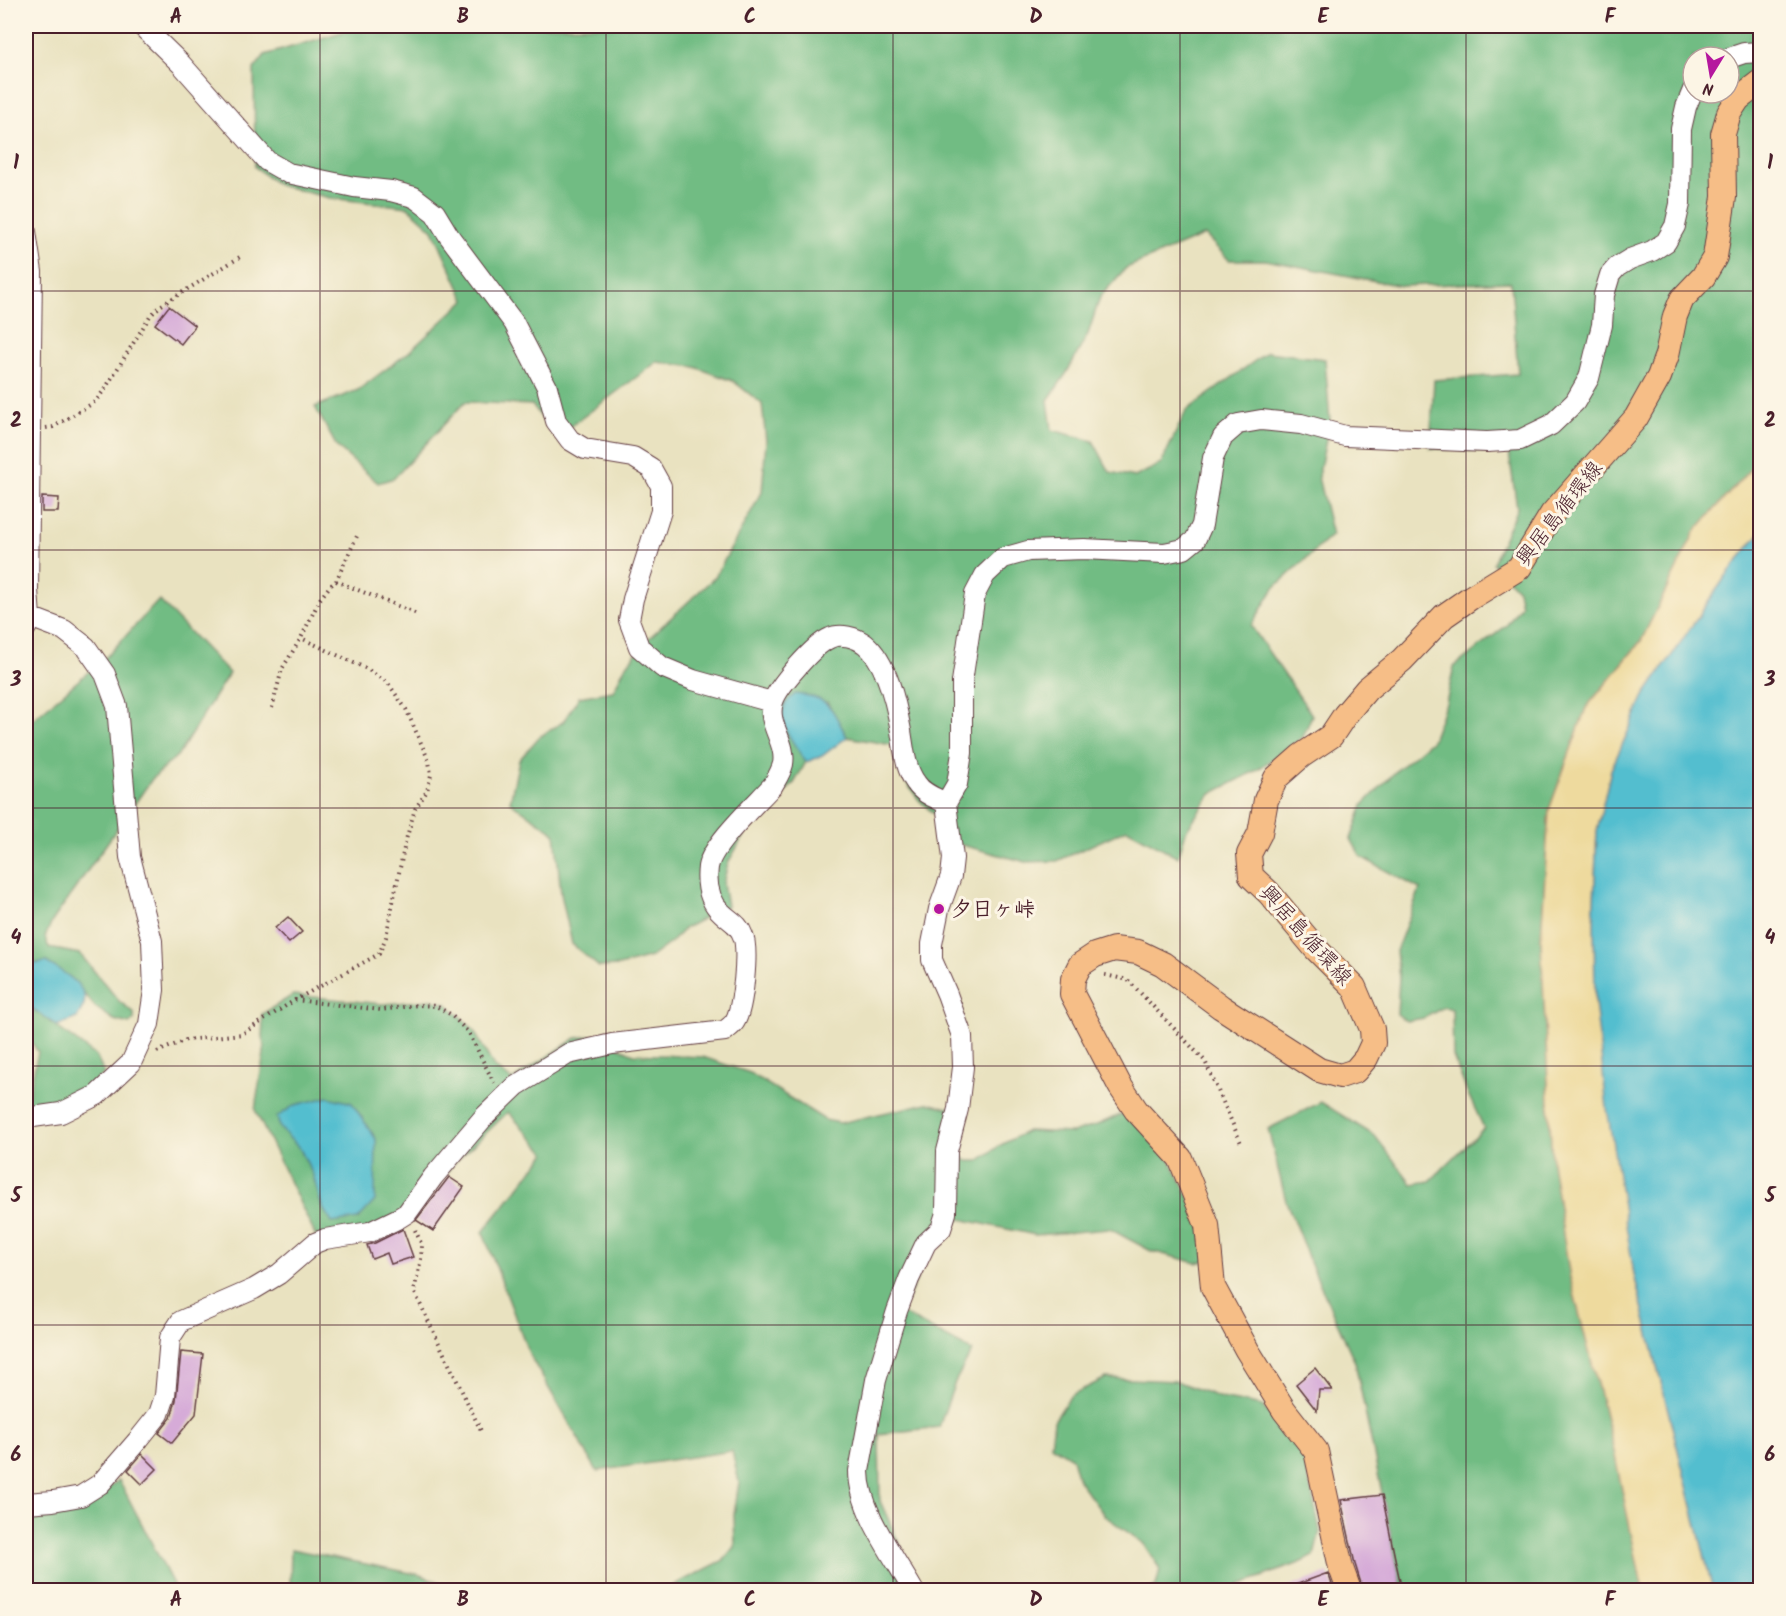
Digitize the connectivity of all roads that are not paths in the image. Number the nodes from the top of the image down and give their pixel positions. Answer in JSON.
{"nodes":[{"id":1,"x":142,"y":26,"type":"edge"},
{"id":2,"x":1761,"y":52,"type":"edge"},
{"id":3,"x":1741,"y":54,"type":"edge"},
{"id":4,"x":1761,"y":82,"type":"edge"},
{"id":5,"x":1687,"y":105,"type":"edge"},
{"id":6,"x":26,"y":232,"type":"edge"},
{"id":7,"x":28,"y":622,"type":"edge"},
{"id":8,"x":772,"y":702,"type":"junction"},
{"id":9,"x":946,"y":803,"type":"junction"},
{"id":10,"x":26,"y":1118,"type":"edge"},
{"id":11,"x":26,"y":1503,"type":"edge"},
{"id":12,"x":913,"y":1590,"type":"edge"},
{"id":13,"x":1349,"y":1590,"type":"edge"}],
"edges":[{"from":1,"to":8,"type":"street"},
{"from":2,"to":3,"type":"street"},
{"from":4,"to":13,"type":"main road","name":"興居島循環線"},
{"from":5,"to":9,"type":"street"},
{"from":6,"to":7,"type":"street"},
{"from":7,"to":10,"type":"street"},
{"from":8,"to":9,"type":"street"},
{"from":8,"to":11,"type":"street"},
{"from":9,"to":12,"type":"street"}]}
